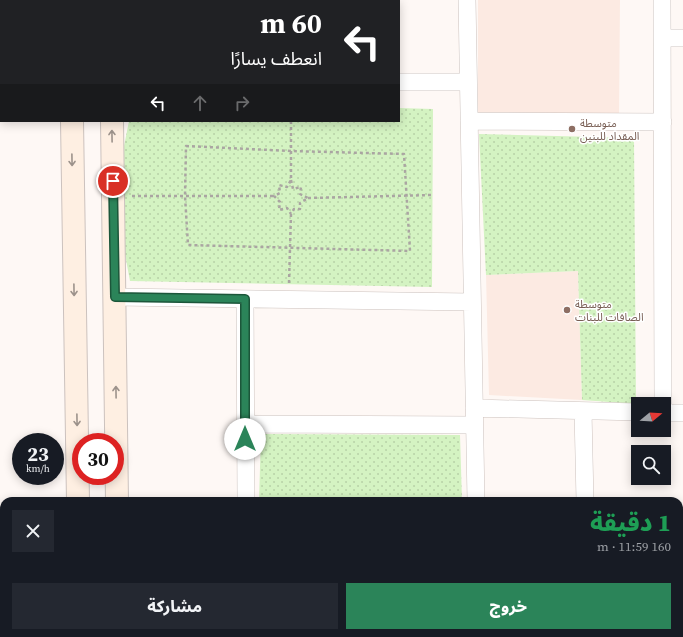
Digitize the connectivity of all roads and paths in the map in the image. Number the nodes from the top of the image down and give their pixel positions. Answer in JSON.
{"nodes":[{"id":1,"x":467,"y":0,"type":"edge"},
{"id":2,"x":662,"y":0,"type":"edge"},
{"id":3,"x":662,"y":38,"type":"junction"},
{"id":4,"x":683,"y":38,"type":"edge"},
{"id":5,"x":400,"y":82,"type":"edge"},
{"id":6,"x":468,"y":82,"type":"junction"},
{"id":7,"x":469,"y":121,"type":"junction"},
{"id":8,"x":72,"y":122,"type":"edge"},
{"id":9,"x":112,"y":122,"type":"edge"},
{"id":10,"x":291,"y":122,"type":"edge"},
{"id":11,"x":663,"y":122,"type":"junction"},
{"id":12,"x":291,"y":151,"type":"junction"},
{"id":13,"x":291,"y":180,"type":"junction"},
{"id":14,"x":432,"y":195,"type":"dead end"},
{"id":15,"x":114,"y":196,"type":"junction"},
{"id":16,"x":185,"y":196,"type":"junction"},
{"id":17,"x":274,"y":196,"type":"junction"},
{"id":18,"x":406,"y":196,"type":"junction"},
{"id":19,"x":308,"y":198,"type":"junction"},
{"id":20,"x":291,"y":214,"type":"junction"},
{"id":21,"x":290,"y":248,"type":"junction"},
{"id":22,"x":289,"y":284,"type":"dead end"},
{"id":23,"x":115,"y":297,"type":"junction"},
{"id":24,"x":245,"y":299,"type":"junction"},
{"id":25,"x":472,"y":302,"type":"junction"},
{"id":26,"x":663,"y":397,"type":"edge"},
{"id":27,"x":474,"y":408,"type":"junction"},
{"id":28,"x":583,"y":411,"type":"junction"},
{"id":29,"x":631,"y":412,"type":"edge"},
{"id":30,"x":671,"y":413,"type":"edge"},
{"id":31,"x":683,"y":413,"type":"edge"},
{"id":32,"x":245,"y":424,"type":"junction"},
{"id":33,"x":474,"y":425,"type":"junction"},
{"id":34,"x":78,"y":497,"type":"edge"},
{"id":35,"x":117,"y":497,"type":"edge"},
{"id":36,"x":246,"y":497,"type":"edge"},
{"id":37,"x":476,"y":497,"type":"edge"},
{"id":38,"x":585,"y":497,"type":"edge"}],
"edges":[{"from":1,"to":6,"type":"street"},
{"from":2,"to":3,"type":"street"},
{"from":3,"to":4,"type":"street"},
{"from":3,"to":11,"type":"street"},
{"from":5,"to":6,"type":"street"},
{"from":6,"to":7,"type":"street"},
{"from":7,"to":11,"type":"street"},
{"from":7,"to":25,"type":"street"},
{"from":8,"to":34,"type":"main road","one_way":true},
{"from":15,"to":9,"type":"main road","one_way":true},
{"from":10,"to":12,"type":"path"},
{"from":11,"to":26,"type":"street"},
{"from":12,"to":13,"type":"path"},
{"from":12,"to":16,"type":"path"},
{"from":12,"to":18,"type":"path"},
{"from":13,"to":17,"type":"path"},
{"from":13,"to":19,"type":"path"},
{"from":14,"to":18,"type":"path"},
{"from":15,"to":16,"type":"path"},
{"from":15,"to":23,"type":"main road"},
{"from":16,"to":17,"type":"path"},
{"from":16,"to":21,"type":"path"},
{"from":17,"to":20,"type":"path"},
{"from":18,"to":19,"type":"path"},
{"from":18,"to":21,"type":"path"},
{"from":19,"to":20,"type":"path"},
{"from":20,"to":21,"type":"path"},
{"from":21,"to":22,"type":"path"},
{"from":23,"to":24,"type":"street"},
{"from":35,"to":23,"type":"main road","one_way":true},
{"from":24,"to":25,"type":"street"},
{"from":24,"to":32,"type":"street"},
{"from":25,"to":27,"type":"street"},
{"from":27,"to":28,"type":"street"},
{"from":27,"to":33,"type":"street"},
{"from":28,"to":29,"type":"street"},
{"from":28,"to":38,"type":"street"},
{"from":30,"to":31,"type":"street"},
{"from":32,"to":33,"type":"street"},
{"from":32,"to":36,"type":"street"},
{"from":33,"to":37,"type":"street"}]}
